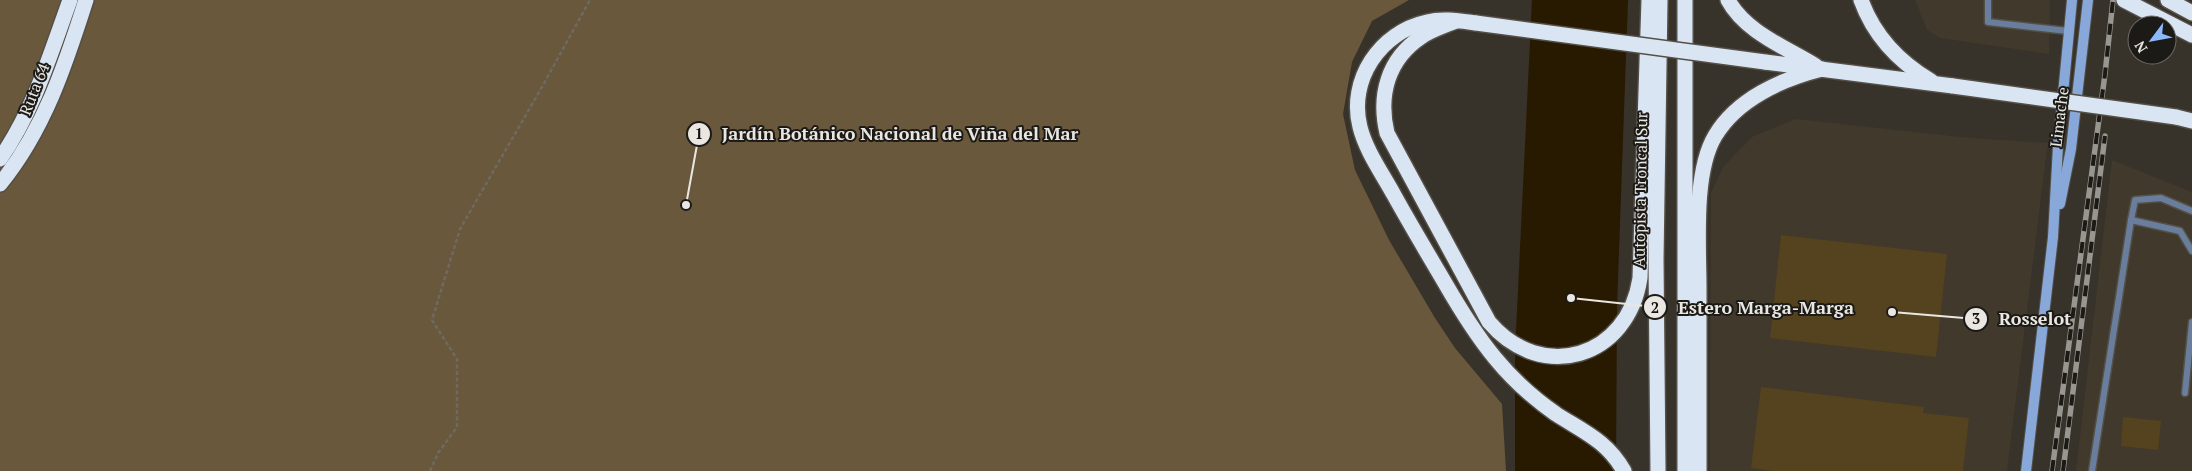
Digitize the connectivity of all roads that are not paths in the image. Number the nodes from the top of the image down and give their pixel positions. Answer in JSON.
{"nodes":[{"id":1,"x":70,"y":0,"type":"edge"},
{"id":2,"x":86,"y":0,"type":"edge"},
{"id":3,"x":1649,"y":0,"type":"edge"},
{"id":4,"x":1660,"y":0,"type":"edge"},
{"id":5,"x":1685,"y":0,"type":"edge"},
{"id":6,"x":1728,"y":0,"type":"edge"},
{"id":7,"x":1861,"y":0,"type":"edge"},
{"id":8,"x":1988,"y":0,"type":"edge"},
{"id":9,"x":2072,"y":0,"type":"edge"},
{"id":10,"x":2088,"y":0,"type":"edge"},
{"id":11,"x":2124,"y":0,"type":"edge"},
{"id":12,"x":2168,"y":0,"type":"edge"},
{"id":13,"x":2192,"y":13,"type":"edge"},
{"id":14,"x":1456,"y":21,"type":"junction"},
{"id":15,"x":2068,"y":31,"type":"junction"},
{"id":16,"x":2192,"y":35,"type":"edge"},
{"id":17,"x":1822,"y":69,"type":"junction"},
{"id":18,"x":1935,"y":83,"type":"junction"},
{"id":19,"x":2192,"y":121,"type":"edge"},
{"id":20,"x":0,"y":159,"type":"edge"},
{"id":21,"x":0,"y":184,"type":"edge"},
{"id":22,"x":2192,"y":211,"type":"edge"},
{"id":23,"x":2131,"y":220,"type":"junction"},
{"id":24,"x":2053,"y":237,"type":"junction"},
{"id":25,"x":2192,"y":251,"type":"edge"},
{"id":26,"x":2192,"y":322,"type":"edge"},
{"id":27,"x":2186,"y":393,"type":"dead end"},
{"id":28,"x":1624,"y":471,"type":"edge"},
{"id":29,"x":1658,"y":471,"type":"edge"},
{"id":30,"x":1685,"y":471,"type":"edge"},
{"id":31,"x":1699,"y":471,"type":"edge"},
{"id":32,"x":2026,"y":471,"type":"edge"},
{"id":33,"x":2092,"y":471,"type":"edge"}],
"edges":[{"from":1,"to":20,"type":"highway","name":"Ruta 64"},
{"from":2,"to":21,"type":"highway","name":"Ruta 64"},
{"from":3,"to":14,"type":"highway"},
{"from":4,"to":29,"type":"highway","name":"Autopista Troncal Sur"},
{"from":5,"to":30,"type":"highway"},
{"from":6,"to":17,"type":"highway"},
{"from":7,"to":18,"type":"highway"},
{"from":8,"to":15,"type":"lane"},
{"from":9,"to":15,"type":"main road","name":"Limache"},
{"from":10,"to":24,"type":"main road","name":"Limache"},
{"from":11,"to":16,"type":"highway"},
{"from":12,"to":13,"type":"highway"},
{"from":14,"to":17,"type":"highway","bridge":true},
{"from":14,"to":28,"type":"highway"},
{"from":15,"to":24,"type":"main road","name":"Limache"},
{"from":17,"to":18,"type":"highway"},
{"from":17,"to":31,"type":"highway"},
{"from":18,"to":19,"type":"highway","bridge":true},
{"from":22,"to":23,"type":"lane"},
{"from":23,"to":25,"type":"lane"},
{"from":23,"to":33,"type":"lane"},
{"from":24,"to":32,"type":"main road","name":"Limache"},
{"from":26,"to":27,"type":"lane"}]}
